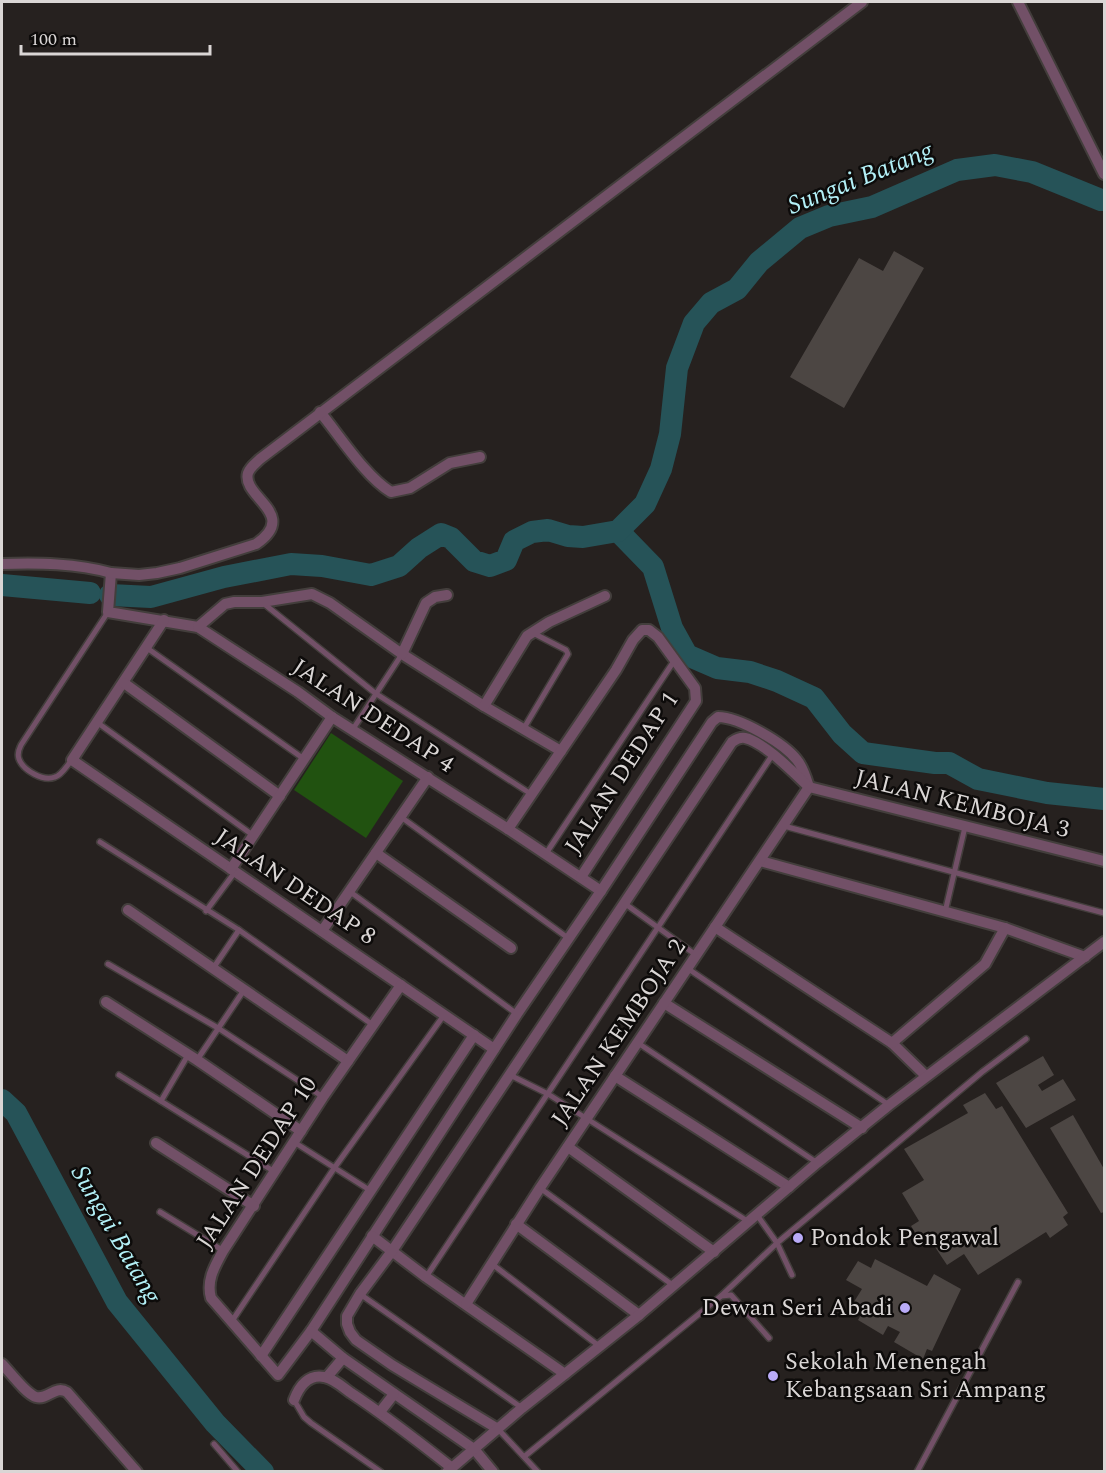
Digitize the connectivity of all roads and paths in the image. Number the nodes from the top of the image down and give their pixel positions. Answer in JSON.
{"nodes":[{"id":1,"x":862,"y":2,"type":"edge"},
{"id":2,"x":1018,"y":2,"type":"edge"},
{"id":3,"x":1104,"y":174,"type":"edge"},
{"id":4,"x":320,"y":412,"type":"junction"},
{"id":5,"x":480,"y":457,"type":"dead end"},
{"id":6,"x":2,"y":564,"type":"edge"},
{"id":7,"x":111,"y":573,"type":"junction"},
{"id":8,"x":447,"y":595,"type":"dead end"},
{"id":9,"x":605,"y":596,"type":"dead end"},
{"id":10,"x":262,"y":602,"type":"junction"},
{"id":11,"x":108,"y":612,"type":"junction"},
{"id":12,"x":164,"y":620,"type":"junction"},
{"id":13,"x":198,"y":627,"type":"junction"},
{"id":14,"x":532,"y":632,"type":"junction"},
{"id":15,"x":147,"y":648,"type":"junction"},
{"id":16,"x":402,"y":654,"type":"junction"},
{"id":17,"x":674,"y":661,"type":"junction"},
{"id":18,"x":124,"y":683,"type":"junction"},
{"id":19,"x":375,"y":693,"type":"junction"},
{"id":20,"x":484,"y":706,"type":"junction"},
{"id":21,"x":332,"y":717,"type":"junction"},
{"id":22,"x":98,"y":723,"type":"junction"},
{"id":23,"x":524,"y":728,"type":"junction"},
{"id":24,"x":352,"y":729,"type":"junction"},
{"id":25,"x":561,"y":751,"type":"junction"},
{"id":26,"x":773,"y":754,"type":"junction"},
{"id":27,"x":304,"y":759,"type":"junction"},
{"id":28,"x":72,"y":760,"type":"junction"},
{"id":29,"x":428,"y":777,"type":"junction"},
{"id":30,"x":808,"y":787,"type":"junction"},
{"id":31,"x":532,"y":795,"type":"junction"},
{"id":32,"x":280,"y":796,"type":"junction"},
{"id":33,"x":401,"y":817,"type":"junction"},
{"id":34,"x":784,"y":826,"type":"junction"},
{"id":35,"x":965,"y":827,"type":"junction"},
{"id":36,"x":508,"y":829,"type":"junction"},
{"id":37,"x":254,"y":836,"type":"junction"},
{"id":38,"x":100,"y":842,"type":"dead end"},
{"id":39,"x":376,"y":853,"type":"junction"},
{"id":40,"x":545,"y":855,"type":"junction"},
{"id":41,"x":760,"y":861,"type":"junction"},
{"id":42,"x":1104,"y":861,"type":"edge"},
{"id":43,"x":233,"y":871,"type":"junction"},
{"id":44,"x":954,"y":873,"type":"junction"},
{"id":45,"x":580,"y":877,"type":"junction"},
{"id":46,"x":349,"y":891,"type":"junction"},
{"id":47,"x":601,"y":891,"type":"junction"},
{"id":48,"x":623,"y":902,"type":"junction"},
{"id":49,"x":128,"y":910,"type":"dead end"},
{"id":50,"x":206,"y":911,"type":"junction"},
{"id":51,"x":945,"y":912,"type":"junction"},
{"id":52,"x":1104,"y":914,"type":"edge"},
{"id":53,"x":714,"y":927,"type":"junction"},
{"id":54,"x":1005,"y":928,"type":"junction"},
{"id":55,"x":658,"y":929,"type":"junction"},
{"id":56,"x":239,"y":930,"type":"junction"},
{"id":57,"x":322,"y":931,"type":"junction"},
{"id":58,"x":568,"y":938,"type":"junction"},
{"id":59,"x":1104,"y":942,"type":"edge"},
{"id":60,"x":510,"y":948,"type":"dead end"},
{"id":61,"x":696,"y":955,"type":"junction"},
{"id":62,"x":1085,"y":957,"type":"junction"},
{"id":63,"x":108,"y":964,"type":"dead end"},
{"id":64,"x":214,"y":968,"type":"junction"},
{"id":65,"x":687,"y":968,"type":"junction"},
{"id":66,"x":401,"y":985,"type":"junction"},
{"id":67,"x":244,"y":990,"type":"junction"},
{"id":68,"x":105,"y":1002,"type":"dead end"},
{"id":69,"x":664,"y":1003,"type":"junction"},
{"id":70,"x":444,"y":1014,"type":"junction"},
{"id":71,"x":517,"y":1014,"type":"junction"},
{"id":72,"x":373,"y":1025,"type":"junction"},
{"id":73,"x":218,"y":1028,"type":"junction"},
{"id":74,"x":474,"y":1035,"type":"junction"},
{"id":75,"x":1026,"y":1038,"type":"dead end"},
{"id":76,"x":638,"y":1043,"type":"junction"},
{"id":77,"x":892,"y":1043,"type":"junction"},
{"id":78,"x":494,"y":1049,"type":"junction"},
{"id":79,"x":192,"y":1058,"type":"junction"},
{"id":80,"x":348,"y":1061,"type":"junction"},
{"id":81,"x":508,"y":1074,"type":"junction"},
{"id":82,"x":119,"y":1075,"type":"dead end"},
{"id":83,"x":615,"y":1076,"type":"junction"},
{"id":84,"x":926,"y":1076,"type":"junction"},
{"id":85,"x":548,"y":1094,"type":"junction"},
{"id":86,"x":323,"y":1097,"type":"junction"},
{"id":87,"x":161,"y":1101,"type":"junction"},
{"id":88,"x":889,"y":1105,"type":"junction"},
{"id":89,"x":587,"y":1118,"type":"junction"},
{"id":90,"x":862,"y":1128,"type":"junction"},
{"id":91,"x":301,"y":1131,"type":"junction"},
{"id":92,"x":294,"y":1142,"type":"junction"},
{"id":93,"x":156,"y":1143,"type":"dead end"},
{"id":94,"x":568,"y":1147,"type":"junction"},
{"id":95,"x":817,"y":1163,"type":"junction"},
{"id":96,"x":335,"y":1167,"type":"junction"},
{"id":97,"x":275,"y":1172,"type":"junction"},
{"id":98,"x":789,"y":1187,"type":"junction"},
{"id":99,"x":540,"y":1188,"type":"junction"},
{"id":100,"x":372,"y":1191,"type":"junction"},
{"id":101,"x":254,"y":1206,"type":"junction"},
{"id":102,"x":160,"y":1212,"type":"dead end"},
{"id":103,"x":753,"y":1219,"type":"junction"},
{"id":104,"x":516,"y":1224,"type":"junction"},
{"id":105,"x":372,"y":1236,"type":"junction"},
{"id":106,"x":777,"y":1243,"type":"junction"},
{"id":107,"x":224,"y":1251,"type":"junction"},
{"id":108,"x":392,"y":1251,"type":"junction"},
{"id":109,"x":714,"y":1252,"type":"junction"},
{"id":110,"x":491,"y":1263,"type":"junction"},
{"id":111,"x":792,"y":1275,"type":"dead end"},
{"id":112,"x":426,"y":1277,"type":"junction"},
{"id":113,"x":1018,"y":1282,"type":"dead end"},
{"id":114,"x":674,"y":1286,"type":"junction"},
{"id":115,"x":360,"y":1294,"type":"junction"},
{"id":116,"x":721,"y":1296,"type":"junction"},
{"id":117,"x":466,"y":1304,"type":"junction"},
{"id":118,"x":639,"y":1315,"type":"junction"},
{"id":119,"x":232,"y":1321,"type":"junction"},
{"id":120,"x":311,"y":1331,"type":"junction"},
{"id":121,"x":769,"y":1338,"type":"dead end"},
{"id":122,"x":600,"y":1346,"type":"junction"},
{"id":123,"x":261,"y":1356,"type":"junction"},
{"id":124,"x":343,"y":1358,"type":"junction"},
{"id":125,"x":2,"y":1364,"type":"edge"},
{"id":126,"x":565,"y":1374,"type":"junction"},
{"id":127,"x":327,"y":1377,"type":"junction"},
{"id":128,"x":394,"y":1394,"type":"junction"},
{"id":129,"x":294,"y":1400,"type":"joint"},
{"id":130,"x":522,"y":1408,"type":"junction"},
{"id":131,"x":380,"y":1412,"type":"junction"},
{"id":132,"x":498,"y":1429,"type":"junction"},
{"id":133,"x":214,"y":1444,"type":"dead end"},
{"id":134,"x":474,"y":1449,"type":"junction"},
{"id":135,"x":525,"y":1456,"type":"junction"},
{"id":136,"x":450,"y":1469,"type":"edge"},
{"id":137,"x":136,"y":1472,"type":"edge"},
{"id":138,"x":238,"y":1472,"type":"edge"},
{"id":139,"x":381,"y":1472,"type":"edge"},
{"id":140,"x":493,"y":1472,"type":"edge"},
{"id":141,"x":538,"y":1472,"type":"edge"},
{"id":142,"x":917,"y":1472,"type":"edge"}],
"edges":[{"from":1,"to":4,"type":"street"},
{"from":2,"to":3,"type":"street"},
{"from":4,"to":5,"type":"street"},
{"from":4,"to":7,"type":"street"},
{"from":6,"to":7,"type":"street"},
{"from":7,"to":11,"type":"street"},
{"from":8,"to":16,"type":"street"},
{"from":9,"to":14,"type":"street"},
{"from":10,"to":13,"type":"street"},
{"from":10,"to":16,"type":"street"},
{"from":10,"to":19,"type":"lane"},
{"from":11,"to":12,"type":"street","name":"JALAN DEDAP 4"},
{"from":11,"to":28,"type":"lane"},
{"from":12,"to":13,"type":"street","name":"JALAN DEDAP 4"},
{"from":12,"to":15,"type":"street"},
{"from":13,"to":21,"type":"street","name":"JALAN DEDAP 4"},
{"from":14,"to":20,"type":"street"},
{"from":14,"to":23,"type":"lane"},
{"from":15,"to":18,"type":"street"},
{"from":15,"to":27,"type":"lane"},
{"from":16,"to":19,"type":"lane"},
{"from":16,"to":20,"type":"street"},
{"from":17,"to":25,"type":"street","name":"JALAN DEDAP 1"},
{"from":17,"to":40,"type":"lane"},
{"from":17,"to":45,"type":"street","name":"JALAN DEDAP 1"},
{"from":18,"to":22,"type":"street"},
{"from":18,"to":32,"type":"street"},
{"from":19,"to":24,"type":"lane"},
{"from":19,"to":31,"type":"lane"},
{"from":20,"to":23,"type":"street"},
{"from":21,"to":24,"type":"street","name":"JALAN DEDAP 4"},
{"from":21,"to":27,"type":"street"},
{"from":22,"to":28,"type":"street"},
{"from":22,"to":37,"type":"lane"},
{"from":23,"to":25,"type":"street"},
{"from":24,"to":29,"type":"street","name":"JALAN DEDAP 4"},
{"from":25,"to":31,"type":"street"},
{"from":26,"to":30,"type":"street"},
{"from":26,"to":48,"type":"street"},
{"from":26,"to":55,"type":"lane"},
{"from":27,"to":32,"type":"street"},
{"from":28,"to":43,"type":"street","name":"JALAN DEDAP 8"},
{"from":29,"to":33,"type":"street"},
{"from":29,"to":36,"type":"street","name":"JALAN DEDAP 4"},
{"from":30,"to":34,"type":"street","name":"JALAN KEMBOJA 2"},
{"from":30,"to":35,"type":"street","name":"JALAN KEMBOJA 3"},
{"from":30,"to":47,"type":"street"},
{"from":31,"to":36,"type":"street"},
{"from":32,"to":37,"type":"street"},
{"from":33,"to":39,"type":"street"},
{"from":33,"to":58,"type":"lane"},
{"from":34,"to":41,"type":"street","name":"JALAN KEMBOJA 2"},
{"from":34,"to":44,"type":"lane"},
{"from":35,"to":42,"type":"street","name":"JALAN KEMBOJA 3"},
{"from":35,"to":44,"type":"lane"},
{"from":36,"to":40,"type":"street","name":"JALAN DEDAP 4"},
{"from":37,"to":43,"type":"street"},
{"from":38,"to":50,"type":"lane"},
{"from":39,"to":46,"type":"street"},
{"from":39,"to":60,"type":"street"},
{"from":40,"to":45,"type":"street","name":"JALAN DEDAP 4"},
{"from":41,"to":51,"type":"street"},
{"from":41,"to":53,"type":"street","name":"JALAN KEMBOJA 2"},
{"from":43,"to":50,"type":"lane"},
{"from":43,"to":57,"type":"street","name":"JALAN DEDAP 8"},
{"from":44,"to":51,"type":"lane"},
{"from":44,"to":52,"type":"lane"},
{"from":45,"to":47,"type":"street","name":"JALAN DEDAP 4"},
{"from":46,"to":57,"type":"street"},
{"from":46,"to":71,"type":"lane"},
{"from":47,"to":58,"type":"street"},
{"from":48,"to":55,"type":"lane"},
{"from":48,"to":81,"type":"street"},
{"from":49,"to":64,"type":"street"},
{"from":50,"to":56,"type":"lane"},
{"from":51,"to":54,"type":"street"},
{"from":53,"to":61,"type":"street","name":"JALAN KEMBOJA 2"},
{"from":53,"to":77,"type":"street"},
{"from":54,"to":62,"type":"street"},
{"from":54,"to":77,"type":"street"},
{"from":55,"to":61,"type":"lane"},
{"from":55,"to":85,"type":"lane"},
{"from":56,"to":64,"type":"lane"},
{"from":56,"to":72,"type":"lane"},
{"from":57,"to":66,"type":"street","name":"JALAN DEDAP 8"},
{"from":58,"to":71,"type":"street"},
{"from":59,"to":62,"type":"street"},
{"from":61,"to":65,"type":"street","name":"JALAN KEMBOJA 2"},
{"from":62,"to":84,"type":"street"},
{"from":63,"to":73,"type":"lane"},
{"from":64,"to":67,"type":"street"},
{"from":65,"to":69,"type":"street","name":"JALAN KEMBOJA 2"},
{"from":65,"to":88,"type":"lane"},
{"from":66,"to":70,"type":"street","name":"JALAN DEDAP 8"},
{"from":66,"to":72,"type":"street","name":"JALAN DEDAP 10"},
{"from":67,"to":73,"type":"lane"},
{"from":67,"to":80,"type":"street"},
{"from":68,"to":79,"type":"street"},
{"from":69,"to":76,"type":"street","name":"JALAN KEMBOJA 2"},
{"from":69,"to":90,"type":"street"},
{"from":70,"to":74,"type":"street","name":"JALAN DEDAP 8"},
{"from":70,"to":96,"type":"lane"},
{"from":71,"to":78,"type":"street"},
{"from":72,"to":80,"type":"street","name":"JALAN DEDAP 10"},
{"from":73,"to":79,"type":"lane"},
{"from":73,"to":86,"type":"lane"},
{"from":74,"to":78,"type":"street","name":"JALAN DEDAP 8"},
{"from":74,"to":100,"type":"street"},
{"from":75,"to":106,"type":"lane"},
{"from":76,"to":83,"type":"street","name":"JALAN KEMBOJA 2"},
{"from":76,"to":95,"type":"lane"},
{"from":77,"to":84,"type":"street"},
{"from":78,"to":105,"type":"street"},
{"from":79,"to":87,"type":"lane"},
{"from":79,"to":91,"type":"street"},
{"from":80,"to":86,"type":"street","name":"JALAN DEDAP 10"},
{"from":81,"to":85,"type":"lane"},
{"from":81,"to":108,"type":"street"},
{"from":82,"to":87,"type":"lane"},
{"from":83,"to":89,"type":"street","name":"JALAN KEMBOJA 2"},
{"from":83,"to":98,"type":"street"},
{"from":84,"to":88,"type":"street"},
{"from":85,"to":89,"type":"lane"},
{"from":85,"to":112,"type":"lane"},
{"from":86,"to":91,"type":"street","name":"JALAN DEDAP 10"},
{"from":87,"to":97,"type":"lane"},
{"from":88,"to":90,"type":"street"},
{"from":89,"to":94,"type":"street","name":"JALAN KEMBOJA 2"},
{"from":89,"to":103,"type":"lane"},
{"from":90,"to":95,"type":"street"},
{"from":91,"to":92,"type":"street","name":"JALAN DEDAP 10"},
{"from":92,"to":96,"type":"lane"},
{"from":92,"to":97,"type":"street","name":"JALAN DEDAP 10"},
{"from":93,"to":101,"type":"street"},
{"from":94,"to":99,"type":"street","name":"JALAN KEMBOJA 2"},
{"from":94,"to":109,"type":"street"},
{"from":95,"to":98,"type":"street"},
{"from":96,"to":100,"type":"lane"},
{"from":96,"to":119,"type":"lane"},
{"from":97,"to":101,"type":"street","name":"JALAN DEDAP 10"},
{"from":98,"to":103,"type":"street"},
{"from":99,"to":104,"type":"street","name":"JALAN KEMBOJA 2"},
{"from":99,"to":114,"type":"lane"},
{"from":100,"to":123,"type":"street"},
{"from":101,"to":107,"type":"street","name":"JALAN DEDAP 10"},
{"from":102,"to":107,"type":"lane"},
{"from":103,"to":106,"type":"lane"},
{"from":103,"to":109,"type":"street"},
{"from":104,"to":110,"type":"street","name":"JALAN KEMBOJA 2"},
{"from":104,"to":118,"type":"street"},
{"from":105,"to":108,"type":"street"},
{"from":105,"to":120,"type":"street"},
{"from":106,"to":111,"type":"lane"},
{"from":106,"to":116,"type":"lane"},
{"from":107,"to":119,"type":"street","name":"JALAN DEDAP 10"},
{"from":108,"to":112,"type":"street"},
{"from":108,"to":115,"type":"street"},
{"from":109,"to":114,"type":"street"},
{"from":110,"to":117,"type":"street","name":"JALAN KEMBOJA 2"},
{"from":110,"to":122,"type":"lane"},
{"from":112,"to":117,"type":"street"},
{"from":113,"to":142,"type":"lane"},
{"from":114,"to":118,"type":"street"},
{"from":115,"to":130,"type":"lane"},
{"from":115,"to":132,"type":"street"},
{"from":116,"to":121,"type":"lane"},
{"from":116,"to":135,"type":"lane"},
{"from":117,"to":126,"type":"street"},
{"from":118,"to":122,"type":"street"},
{"from":119,"to":123,"type":"street","name":"JALAN DEDAP 10"},
{"from":120,"to":123,"type":"street","name":"JALAN DEDAP 10"},
{"from":120,"to":124,"type":"street"},
{"from":122,"to":126,"type":"street"},
{"from":124,"to":127,"type":"street"},
{"from":124,"to":128,"type":"street"},
{"from":125,"to":137,"type":"street"},
{"from":126,"to":130,"type":"street"},
{"from":127,"to":129,"type":"street"},
{"from":127,"to":131,"type":"street"},
{"from":128,"to":131,"type":"street"},
{"from":128,"to":134,"type":"street"},
{"from":129,"to":139,"type":"lane"},
{"from":130,"to":132,"type":"street"},
{"from":131,"to":136,"type":"street"},
{"from":132,"to":134,"type":"street"},
{"from":132,"to":135,"type":"lane"},
{"from":133,"to":138,"type":"lane"},
{"from":134,"to":136,"type":"street"},
{"from":134,"to":140,"type":"street"},
{"from":135,"to":141,"type":"lane"}]}
